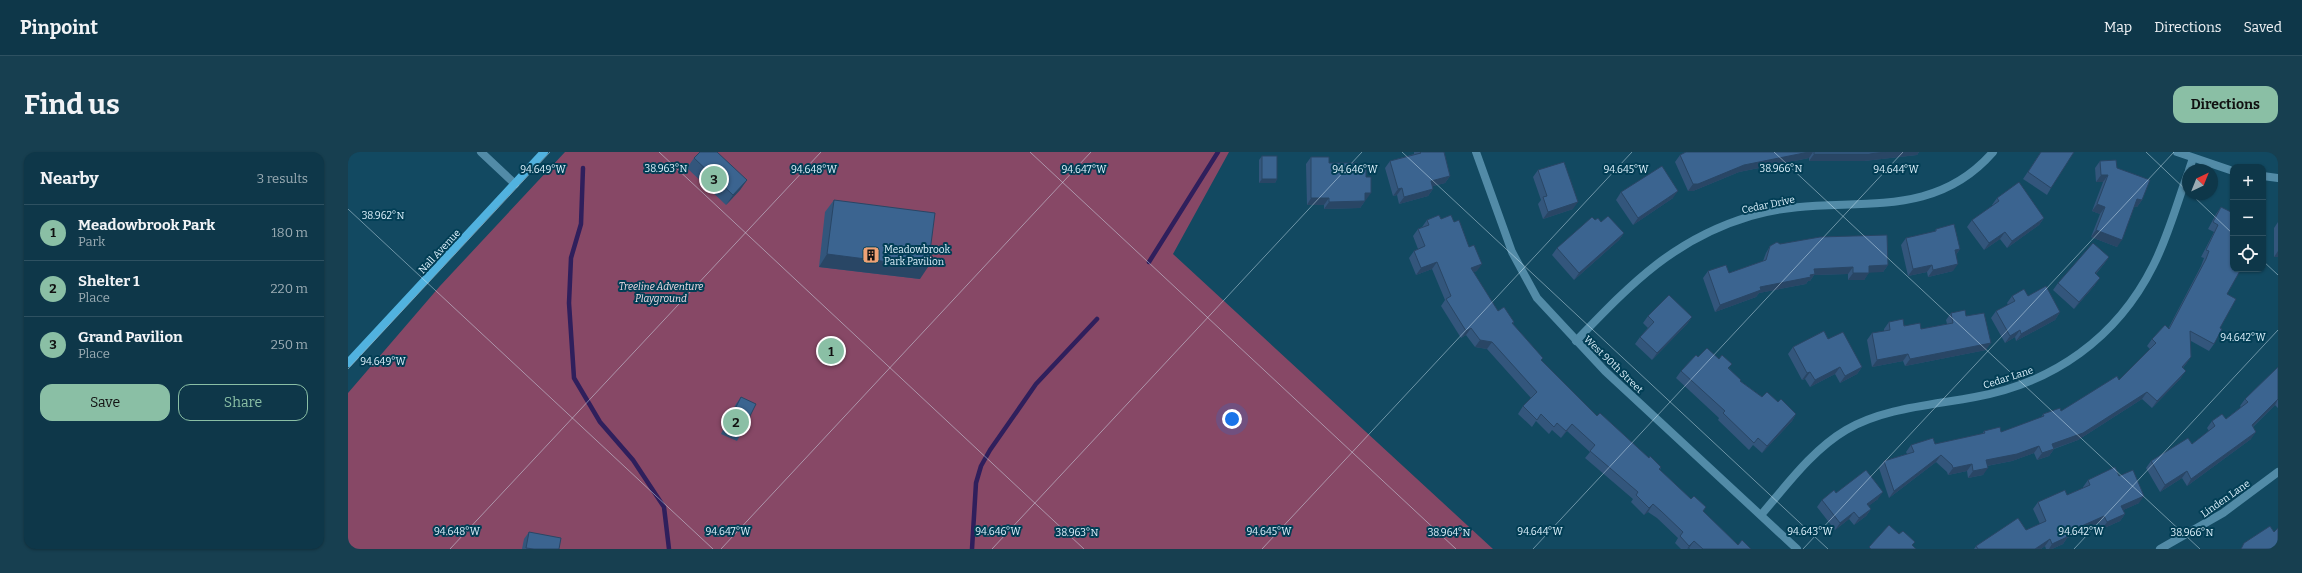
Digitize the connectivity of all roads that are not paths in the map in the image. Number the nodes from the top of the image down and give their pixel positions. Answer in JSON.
{"nodes":[{"id":1,"x":481,"y":152,"type":"edge"},
{"id":2,"x":544,"y":152,"type":"edge"},
{"id":3,"x":1476,"y":152,"type":"edge"},
{"id":4,"x":1993,"y":152,"type":"edge"},
{"id":5,"x":2177,"y":152,"type":"edge"},
{"id":6,"x":2193,"y":158,"type":"junction"},
{"id":7,"x":2191,"y":164,"type":"edge"},
{"id":8,"x":2230,"y":170,"type":"edge"},
{"id":9,"x":2266,"y":176,"type":"edge"},
{"id":10,"x":2278,"y":178,"type":"edge"},
{"id":11,"x":515,"y":184,"type":"junction"},
{"id":12,"x":2182,"y":188,"type":"edge"},
{"id":13,"x":1576,"y":341,"type":"junction"},
{"id":14,"x":348,"y":363,"type":"edge"},
{"id":15,"x":2278,"y":472,"type":"edge"},
{"id":16,"x":1760,"y":515,"type":"junction"},
{"id":17,"x":1797,"y":549,"type":"edge"},
{"id":18,"x":2160,"y":549,"type":"edge"}],
"edges":[{"from":1,"to":11,"type":"street"},
{"from":2,"to":11,"type":"main road","name":"Nall Avenue"},
{"from":3,"to":13,"type":"street","name":"West 90th Street"},
{"from":4,"to":13,"type":"street","name":"Cedar Drive"},
{"from":5,"to":6,"type":"street"},
{"from":6,"to":7,"type":"street","name":"Cedar Lane"},
{"from":6,"to":8,"type":"street"},
{"from":9,"to":10,"type":"street"},
{"from":11,"to":14,"type":"main road","name":"Nall Avenue"},
{"from":12,"to":16,"type":"street","name":"Cedar Lane"},
{"from":13,"to":16,"type":"street","name":"West 90th Street"},
{"from":15,"to":18,"type":"street","name":"Linden Lane"},
{"from":16,"to":17,"type":"street","name":"West 90th Street"}]}
